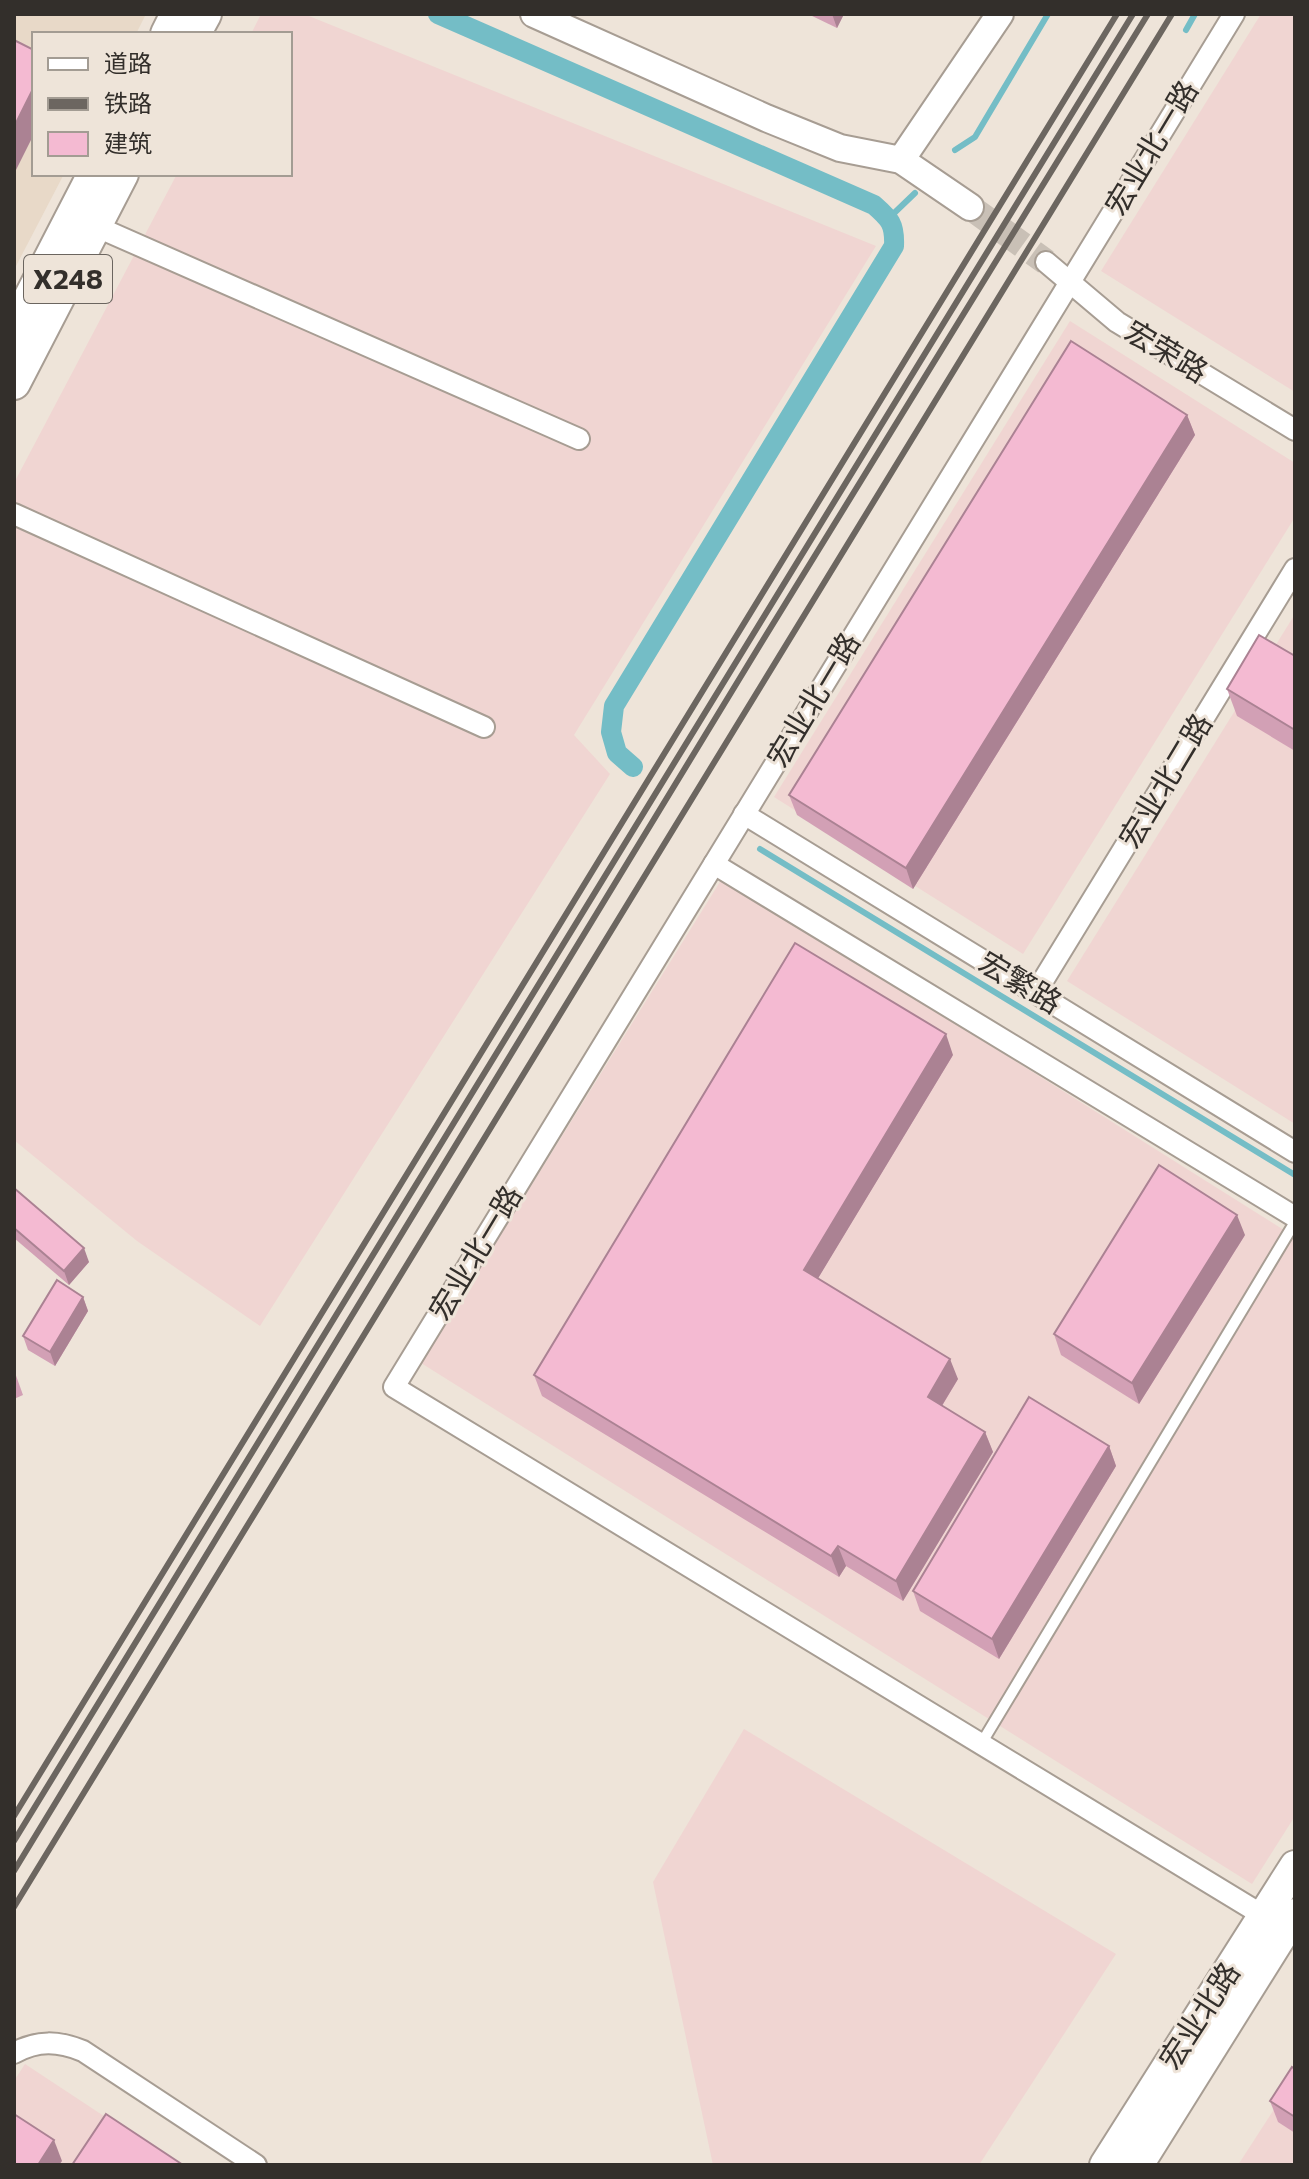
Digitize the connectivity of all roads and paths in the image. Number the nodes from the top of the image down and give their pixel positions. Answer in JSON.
{"nodes":[{"id":1,"x":177,"y":14,"type":"edge"},
{"id":2,"x":205,"y":14,"type":"edge"},
{"id":3,"x":534,"y":14,"type":"edge"},
{"id":4,"x":1000,"y":14,"type":"edge"},
{"id":5,"x":1234,"y":14,"type":"edge"},
{"id":6,"x":168,"y":32,"type":"edge"},
{"id":7,"x":195,"y":32,"type":"edge"},
{"id":8,"x":901,"y":160,"type":"junction"},
{"id":9,"x":93,"y":176,"type":"edge"},
{"id":10,"x":121,"y":176,"type":"edge"},
{"id":11,"x":970,"y":207,"type":"tunnel mouth"},
{"id":12,"x":95,"y":226,"type":"junction"},
{"id":13,"x":1046,"y":262,"type":"tunnel mouth"},
{"id":14,"x":1070,"y":283,"type":"junction"},
{"id":15,"x":14,"y":329,"type":"edge"},
{"id":16,"x":14,"y":383,"type":"edge"},
{"id":17,"x":1295,"y":430,"type":"edge"},
{"id":18,"x":579,"y":439,"type":"dead end"},
{"id":19,"x":14,"y":514,"type":"edge"},
{"id":20,"x":1295,"y":569,"type":"edge"},
{"id":21,"x":484,"y":727,"type":"dead end"},
{"id":22,"x":744,"y":814,"type":"junction"},
{"id":23,"x":714,"y":864,"type":"junction"},
{"id":24,"x":1036,"y":992,"type":"junction"},
{"id":25,"x":1295,"y":1152,"type":"edge"},
{"id":26,"x":1295,"y":1219,"type":"edge"},
{"id":27,"x":981,"y":1744,"type":"junction"},
{"id":28,"x":1295,"y":1866,"type":"edge"},
{"id":29,"x":1285,"y":1923,"type":"edge"},
{"id":30,"x":14,"y":2053,"type":"edge"},
{"id":31,"x":256,"y":2165,"type":"edge"},
{"id":32,"x":1105,"y":2165,"type":"edge"},
{"id":33,"x":1138,"y":2165,"type":"edge"}],
"edges":[{"from":1,"to":6,"type":"main road"},
{"from":2,"to":7,"type":"main road"},
{"from":3,"to":8,"type":"street"},
{"from":4,"to":8,"type":"street"},
{"from":5,"to":14,"type":"street","name":"宏业北一路"},
{"from":8,"to":11,"type":"street"},
{"from":9,"to":15,"type":"main road","number":"X248"},
{"from":10,"to":12,"type":"main road","number":"X248"},
{"from":12,"to":16,"type":"main road","number":"X248"},
{"from":12,"to":18,"type":"street"},
{"from":13,"to":14,"type":"street","name":"宏荣路"},
{"from":14,"to":17,"type":"street","name":"宏荣路"},
{"from":14,"to":22,"type":"street","name":"宏业北一路"},
{"from":19,"to":21,"type":"street"},
{"from":20,"to":24,"type":"street","name":"宏业北二路"},
{"from":22,"to":23,"type":"street","name":"宏业北一路"},
{"from":22,"to":24,"type":"street","name":"宏繁路"},
{"from":23,"to":26,"type":"street"},
{"from":23,"to":27,"type":"street","name":"宏业北一路"},
{"from":24,"to":25,"type":"street","name":"宏繁路"},
{"from":26,"to":27,"type":"lane"},
{"from":27,"to":29,"type":"street"},
{"from":28,"to":29,"type":"main road","name":"宏业北路"},
{"from":29,"to":32,"type":"main road","name":"宏业北路"},
{"from":29,"to":33,"type":"main road","name":"宏业北路"},
{"from":30,"to":31,"type":"street"}]}
